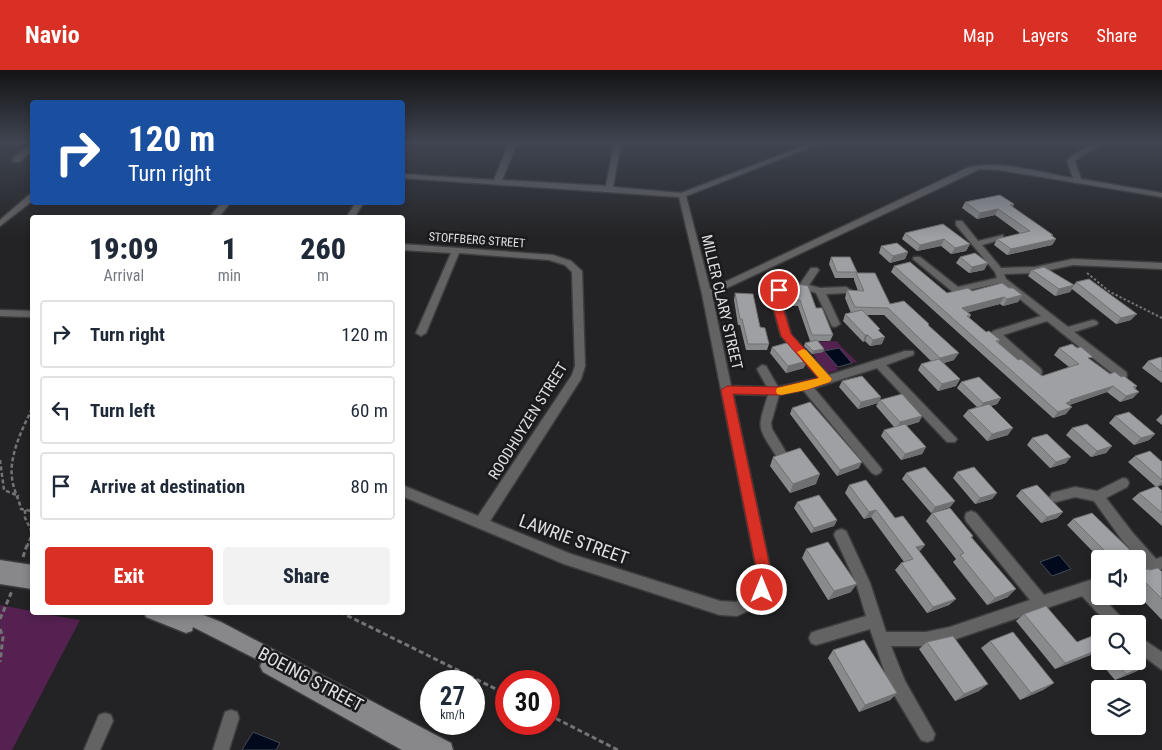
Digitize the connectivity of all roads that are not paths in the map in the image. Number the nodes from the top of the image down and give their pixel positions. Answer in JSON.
{"nodes":[{"id":1,"x":500,"y":175,"type":"edge"},
{"id":2,"x":612,"y":175,"type":"edge"},
{"id":3,"x":735,"y":175,"type":"edge"},
{"id":4,"x":960,"y":175,"type":"edge"},
{"id":5,"x":1043,"y":175,"type":"edge"},
{"id":6,"x":1076,"y":175,"type":"edge"},
{"id":7,"x":405,"y":176,"type":"edge"},
{"id":8,"x":1078,"y":180,"type":"junction"},
{"id":9,"x":497,"y":182,"type":"junction"},
{"id":10,"x":609,"y":189,"type":"junction"},
{"id":11,"x":682,"y":195,"type":"junction"},
{"id":12,"x":1162,"y":195,"type":"edge"},
{"id":13,"x":30,"y":199,"type":"edge"},
{"id":14,"x":224,"y":205,"type":"edge"},
{"id":15,"x":0,"y":211,"type":"edge"},
{"id":16,"x":12,"y":214,"type":"junction"},
{"id":17,"x":215,"y":215,"type":"edge"},
{"id":18,"x":959,"y":223,"type":"dead end"},
{"id":19,"x":0,"y":224,"type":"edge"},
{"id":20,"x":1000,"y":237,"type":"edge"},
{"id":21,"x":976,"y":244,"type":"junction"},
{"id":22,"x":405,"y":247,"type":"edge"},
{"id":23,"x":456,"y":251,"type":"junction"},
{"id":24,"x":550,"y":257,"type":"joint"},
{"id":25,"x":917,"y":259,"type":"dead end"},
{"id":26,"x":1162,"y":266,"type":"edge"},
{"id":27,"x":814,"y":270,"type":"dead end"},
{"id":28,"x":1001,"y":276,"type":"junction"},
{"id":29,"x":803,"y":286,"type":"junction"},
{"id":30,"x":846,"y":290,"type":"edge"},
{"id":31,"x":820,"y":291,"type":"junction"},
{"id":32,"x":707,"y":294,"type":"junction"},
{"id":33,"x":0,"y":313,"type":"edge"},
{"id":34,"x":30,"y":314,"type":"edge"},
{"id":35,"x":1048,"y":317,"type":"junction"},
{"id":36,"x":1093,"y":323,"type":"dead end"},
{"id":37,"x":835,"y":324,"type":"dead end"},
{"id":38,"x":1066,"y":331,"type":"junction"},
{"id":39,"x":421,"y":333,"type":"dead end"},
{"id":40,"x":909,"y":354,"type":"dead end"},
{"id":41,"x":879,"y":364,"type":"junction"},
{"id":42,"x":762,"y":369,"type":"dead end"},
{"id":43,"x":1037,"y":372,"type":"edge"},
{"id":44,"x":1122,"y":374,"type":"dead end"},
{"id":45,"x":826,"y":379,"type":"junction"},
{"id":46,"x":806,"y":386,"type":"junction"},
{"id":47,"x":727,"y":390,"type":"junction"},
{"id":48,"x":775,"y":392,"type":"junction"},
{"id":49,"x":952,"y":439,"type":"dead end"},
{"id":50,"x":781,"y":454,"type":"edge"},
{"id":51,"x":876,"y":470,"type":"dead end"},
{"id":52,"x":1123,"y":483,"type":"dead end"},
{"id":53,"x":405,"y":491,"type":"edge"},
{"id":54,"x":1098,"y":496,"type":"junction"},
{"id":55,"x":1056,"y":497,"type":"dead end"},
{"id":56,"x":971,"y":517,"type":"dead end"},
{"id":57,"x":482,"y":523,"type":"junction"},
{"id":58,"x":841,"y":534,"type":"dead end"},
{"id":59,"x":1158,"y":564,"type":"edge"},
{"id":60,"x":0,"y":567,"type":"edge"},
{"id":61,"x":1146,"y":568,"type":"edge"},
{"id":62,"x":30,"y":572,"type":"edge"},
{"id":63,"x":0,"y":577,"type":"edge"},
{"id":64,"x":30,"y":582,"type":"edge"},
{"id":65,"x":1091,"y":586,"type":"edge"},
{"id":66,"x":1084,"y":588,"type":"junction"},
{"id":67,"x":1042,"y":604,"type":"junction"},
{"id":68,"x":737,"y":609,"type":"joint"},
{"id":69,"x":160,"y":615,"type":"edge"},
{"id":70,"x":183,"y":615,"type":"edge"},
{"id":71,"x":1110,"y":615,"type":"edge"},
{"id":72,"x":876,"y":620,"type":"junction"},
{"id":73,"x":816,"y":638,"type":"dead end"},
{"id":74,"x":882,"y":639,"type":"junction"},
{"id":75,"x":1146,"y":649,"type":"edge"},
{"id":76,"x":1162,"y":662,"type":"edge"},
{"id":77,"x":231,"y":718,"type":"dead end"},
{"id":78,"x":105,"y":721,"type":"dead end"},
{"id":79,"x":926,"y":734,"type":"dead end"},
{"id":80,"x":92,"y":750,"type":"edge"},
{"id":81,"x":221,"y":750,"type":"edge"},
{"id":82,"x":420,"y":750,"type":"edge"},
{"id":83,"x":444,"y":750,"type":"edge"}],
"edges":[{"from":1,"to":9,"type":"street"},
{"from":2,"to":10,"type":"street"},
{"from":3,"to":11,"type":"street"},
{"from":4,"to":32,"type":"street"},
{"from":5,"to":8,"type":"street"},
{"from":6,"to":8,"type":"street"},
{"from":7,"to":9,"type":"street"},
{"from":8,"to":12,"type":"street"},
{"from":9,"to":10,"type":"street"},
{"from":10,"to":11,"type":"street"},
{"from":11,"to":32,"type":"street","name":"MILLER CLARY STREET"},
{"from":13,"to":16,"type":"street"},
{"from":14,"to":17,"type":"street"},
{"from":15,"to":16,"type":"street"},
{"from":16,"to":19,"type":"street"},
{"from":18,"to":21,"type":"street"},
{"from":20,"to":21,"type":"street"},
{"from":21,"to":28,"type":"street"},
{"from":22,"to":23,"type":"street","name":"STOFFBERG STREET"},
{"from":23,"to":24,"type":"street","name":"STOFFBERG STREET"},
{"from":23,"to":39,"type":"street"},
{"from":24,"to":57,"type":"street","name":"ROODHUYZEN STREET"},
{"from":25,"to":28,"type":"street"},
{"from":26,"to":28,"type":"street"},
{"from":27,"to":29,"type":"street"},
{"from":28,"to":35,"type":"street"},
{"from":29,"to":31,"type":"street"},
{"from":29,"to":45,"type":"street"},
{"from":30,"to":31,"type":"street"},
{"from":31,"to":37,"type":"street"},
{"from":32,"to":47,"type":"street","name":"MILLER CLARY STREET"},
{"from":33,"to":34,"type":"street"},
{"from":35,"to":38,"type":"street"},
{"from":35,"to":43,"type":"street"},
{"from":36,"to":38,"type":"street"},
{"from":38,"to":44,"type":"street"},
{"from":40,"to":41,"type":"street"},
{"from":41,"to":45,"type":"street"},
{"from":41,"to":49,"type":"street"},
{"from":42,"to":48,"type":"street"},
{"from":45,"to":46,"type":"street"},
{"from":46,"to":48,"type":"street"},
{"from":46,"to":51,"type":"street"},
{"from":47,"to":48,"type":"street"},
{"from":47,"to":68,"type":"street","name":"MILLER CLARY STREET"},
{"from":48,"to":50,"type":"street"},
{"from":52,"to":54,"type":"street"},
{"from":53,"to":57,"type":"street","name":"LAWRIE STREET"},
{"from":54,"to":55,"type":"street"},
{"from":54,"to":59,"type":"street"},
{"from":56,"to":67,"type":"street"},
{"from":57,"to":68,"type":"street","name":"LAWRIE STREET"},
{"from":58,"to":72,"type":"street"},
{"from":59,"to":61,"type":"street"},
{"from":60,"to":62,"type":"main road"},
{"from":63,"to":64,"type":"main road"},
{"from":65,"to":66,"type":"street"},
{"from":66,"to":67,"type":"street"},
{"from":66,"to":71,"type":"street"},
{"from":67,"to":74,"type":"street"},
{"from":69,"to":82,"type":"main road","name":"BOEING STREET"},
{"from":70,"to":83,"type":"main road","name":"BOEING STREET"},
{"from":72,"to":73,"type":"street"},
{"from":72,"to":74,"type":"street"},
{"from":74,"to":79,"type":"street"},
{"from":75,"to":76,"type":"street"},
{"from":77,"to":81,"type":"street"},
{"from":78,"to":80,"type":"street"}]}
